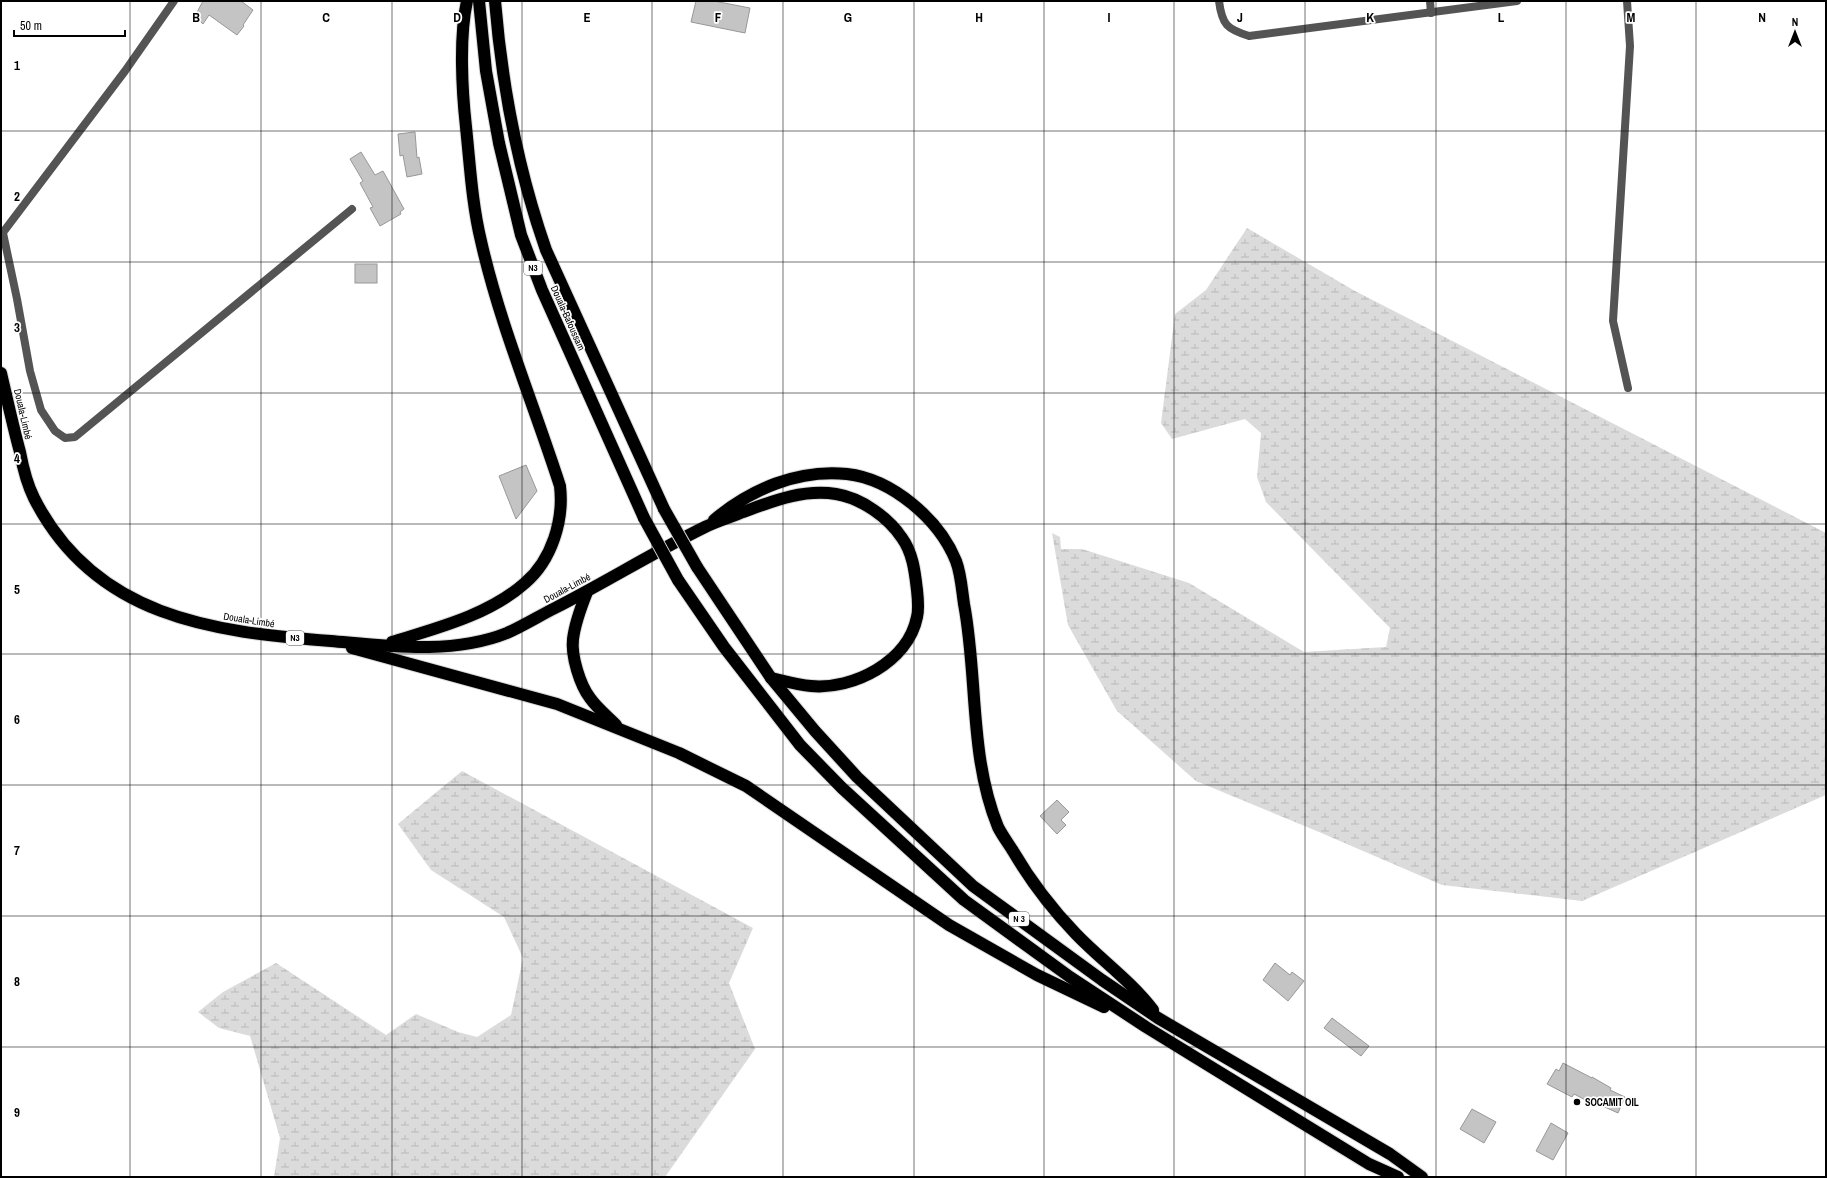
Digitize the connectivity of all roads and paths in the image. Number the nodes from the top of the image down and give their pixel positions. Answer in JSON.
{"nodes":[{"id":1,"x":174,"y":1,"type":"edge"},
{"id":2,"x":467,"y":1,"type":"edge"},
{"id":3,"x":479,"y":1,"type":"edge"},
{"id":4,"x":495,"y":1,"type":"edge"},
{"id":5,"x":1219,"y":1,"type":"edge"},
{"id":6,"x":1430,"y":1,"type":"edge"},
{"id":7,"x":1517,"y":1,"type":"edge"},
{"id":8,"x":1627,"y":1,"type":"edge"},
{"id":9,"x":1432,"y":12,"type":"junction"},
{"id":10,"x":352,"y":209,"type":"dead end"},
{"id":11,"x":2,"y":234,"type":"edge"},
{"id":12,"x":1,"y":373,"type":"edge"},
{"id":13,"x":1628,"y":388,"type":"dead end"},
{"id":14,"x":708,"y":526,"type":"junction"},
{"id":15,"x":696,"y":567,"type":"joint"},
{"id":16,"x":678,"y":580,"type":"joint"},
{"id":17,"x":587,"y":592,"type":"junction"},
{"id":18,"x":328,"y":641,"type":"junction"},
{"id":19,"x":383,"y":645,"type":"junction"},
{"id":20,"x":771,"y":678,"type":"junction"},
{"id":21,"x":618,"y":728,"type":"junction"},
{"id":22,"x":1158,"y":1018,"type":"junction"},
{"id":23,"x":1146,"y":1027,"type":"junction"},
{"id":24,"x":1398,"y":1177,"type":"edge"},
{"id":25,"x":1422,"y":1177,"type":"edge"}],
"edges":[{"from":1,"to":11,"type":"street"},
{"from":2,"to":19,"type":"highway"},
{"from":3,"to":16,"type":"highway","name":"Douala-Bafoussam","number":"N3","bridge":true},
{"from":4,"to":15,"type":"highway","name":"Douala-Bafoussam","number":"N3","bridge":true},
{"from":5,"to":9,"type":"street"},
{"from":6,"to":9,"type":"street"},
{"from":7,"to":9,"type":"street"},
{"from":8,"to":13,"type":"street"},
{"from":10,"to":11,"type":"street"},
{"from":12,"to":18,"type":"highway","name":"Douala-Limbé","number":"N3"},
{"from":14,"to":17,"type":"highway","name":"Douala-Limbé","number":"N3"},
{"from":14,"to":20,"type":"highway"},
{"from":14,"to":22,"type":"highway"},
{"from":15,"to":20,"type":"highway","number":"N 3"},
{"from":16,"to":23,"type":"highway","number":"N 3"},
{"from":17,"to":19,"type":"highway","name":"Douala-Limbé","number":"N3"},
{"from":17,"to":21,"type":"highway"},
{"from":18,"to":19,"type":"highway","name":"Douala-Limbé","number":"N3"},
{"from":18,"to":21,"type":"highway"},
{"from":20,"to":22,"type":"highway","number":"N 3"},
{"from":21,"to":23,"type":"highway"},
{"from":22,"to":25,"type":"highway","number":"N 3"},
{"from":23,"to":24,"type":"highway","number":"N 3"}]}
